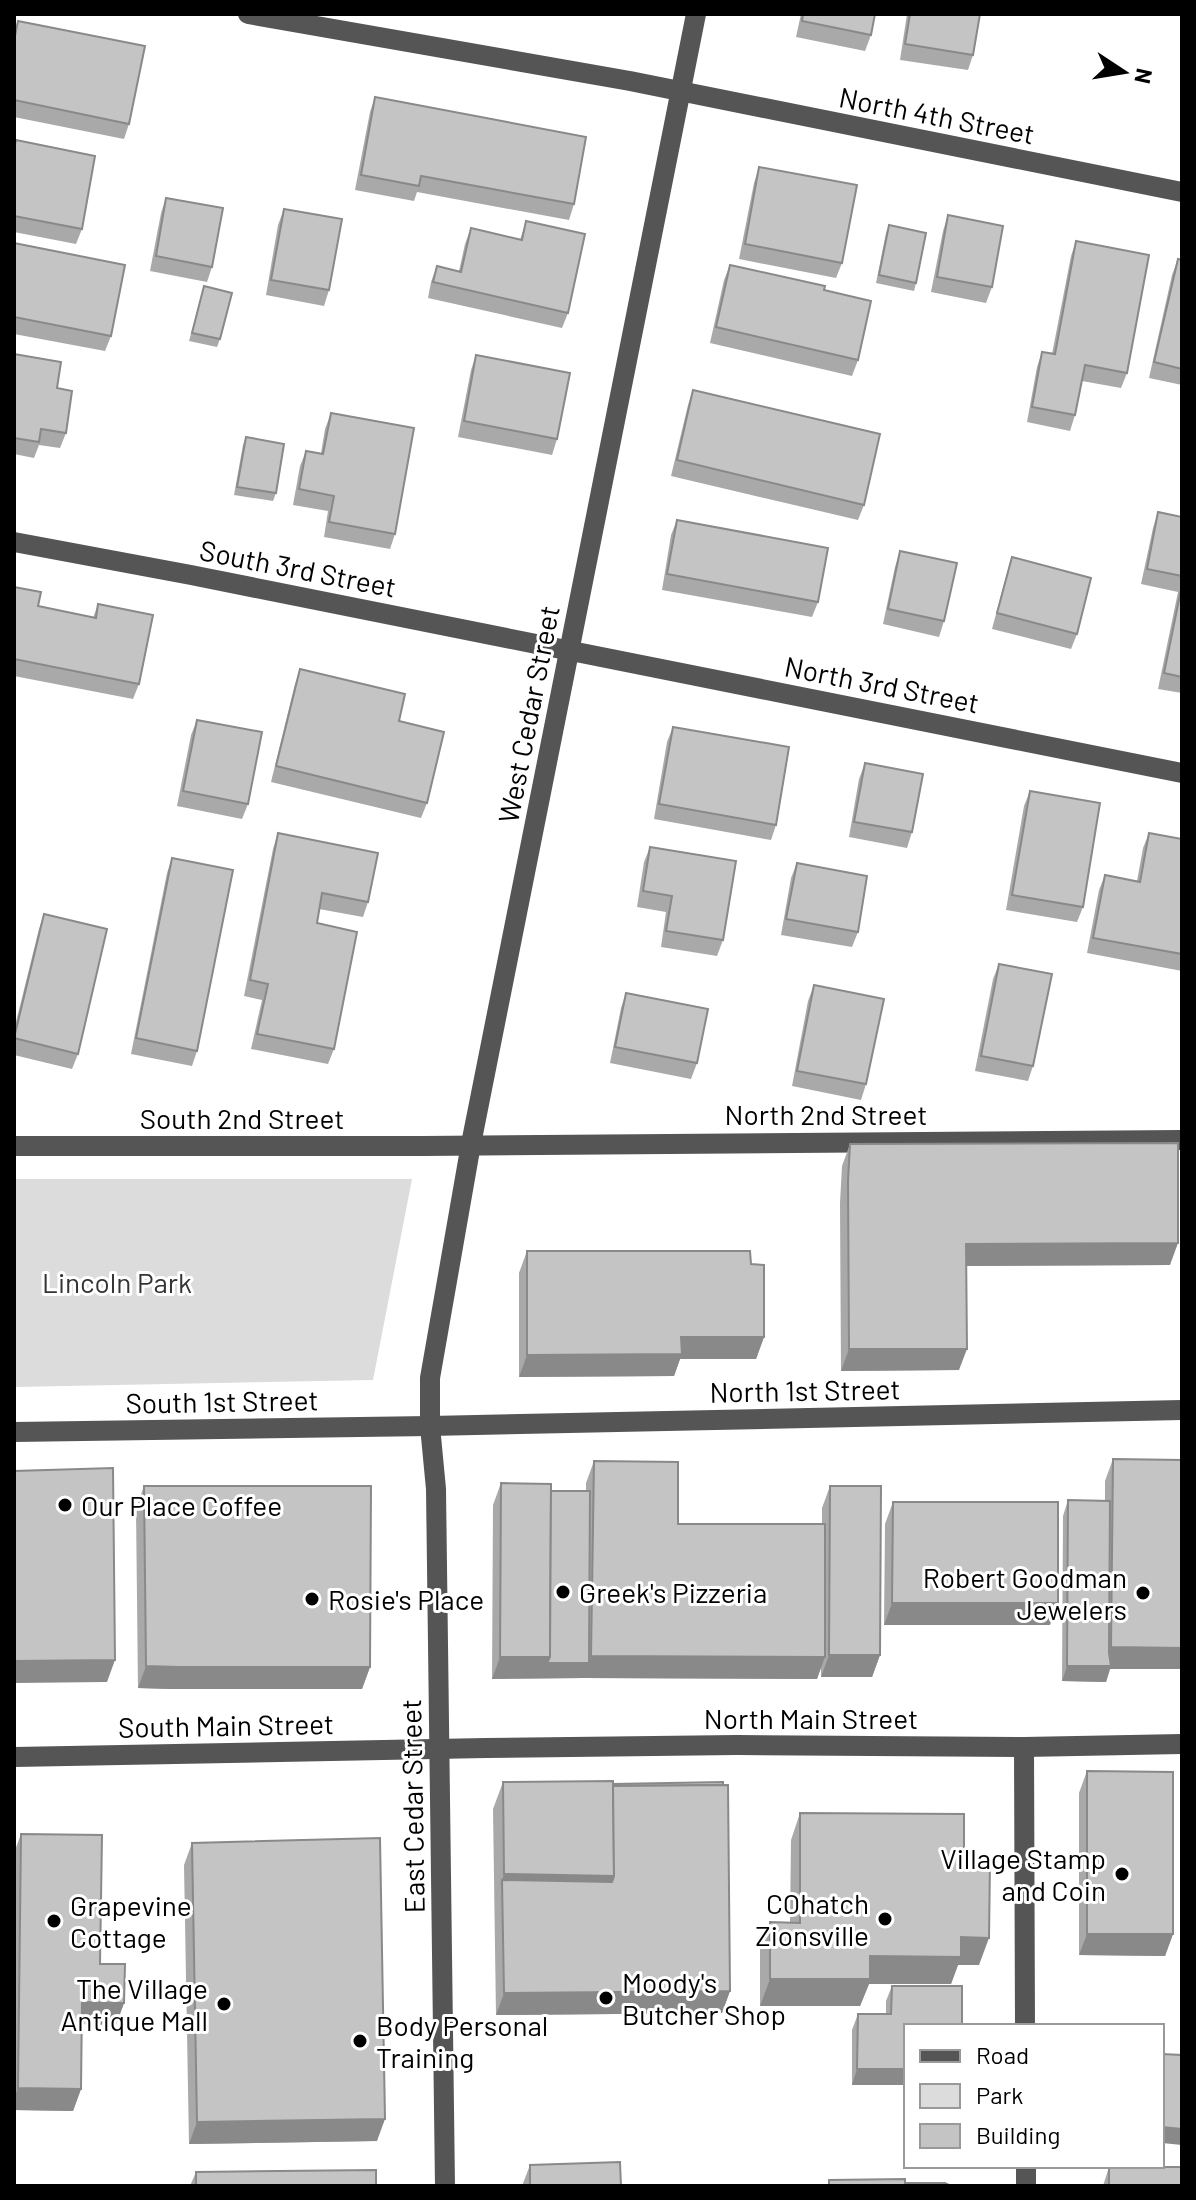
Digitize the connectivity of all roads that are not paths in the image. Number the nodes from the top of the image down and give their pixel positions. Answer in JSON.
{"nodes":[{"id":1,"x":248,"y":14,"type":"edge"},
{"id":2,"x":696,"y":14,"type":"edge"},
{"id":3,"x":682,"y":92,"type":"junction"},
{"id":4,"x":1182,"y":192,"type":"edge"},
{"id":5,"x":14,"y":542,"type":"edge"},
{"id":6,"x":570,"y":651,"type":"junction"},
{"id":7,"x":1182,"y":773,"type":"edge"},
{"id":8,"x":1182,"y":1140,"type":"edge"},
{"id":9,"x":471,"y":1144,"type":"junction"},
{"id":10,"x":14,"y":1146,"type":"edge"},
{"id":11,"x":1182,"y":1410,"type":"edge"},
{"id":12,"x":430,"y":1426,"type":"junction"},
{"id":13,"x":14,"y":1432,"type":"edge"},
{"id":14,"x":1182,"y":1744,"type":"edge"},
{"id":15,"x":1024,"y":1747,"type":"junction"},
{"id":16,"x":439,"y":1748,"type":"junction"},
{"id":17,"x":14,"y":1757,"type":"edge"},
{"id":18,"x":1025,"y":2024,"type":"edge"},
{"id":19,"x":445,"y":2186,"type":"edge"}],
"edges":[{"from":1,"to":3,"type":"street","name":"North 4th Street"},
{"from":2,"to":3,"type":"street","name":"West Cedar Street"},
{"from":3,"to":4,"type":"street","name":"North 4th Street"},
{"from":3,"to":6,"type":"street","name":"West Cedar Street"},
{"from":5,"to":6,"type":"street","name":"South 3rd Street"},
{"from":6,"to":7,"type":"street","name":"North 3rd Street"},
{"from":6,"to":9,"type":"street","name":"West Cedar Street"},
{"from":8,"to":9,"type":"street","name":"North 2nd Street"},
{"from":9,"to":10,"type":"street","name":"South 2nd Street"},
{"from":9,"to":12,"type":"street","name":"West Cedar Street"},
{"from":11,"to":12,"type":"street","name":"North 1st Street"},
{"from":12,"to":13,"type":"street","name":"South 1st Street"},
{"from":12,"to":16,"type":"street","name":"East Cedar Street"},
{"from":14,"to":15,"type":"street","name":"North Main Street"},
{"from":15,"to":16,"type":"street","name":"North Main Street"},
{"from":15,"to":18,"type":"street"},
{"from":16,"to":17,"type":"street","name":"South Main Street"},
{"from":16,"to":19,"type":"street","name":"East Cedar Street"}]}
